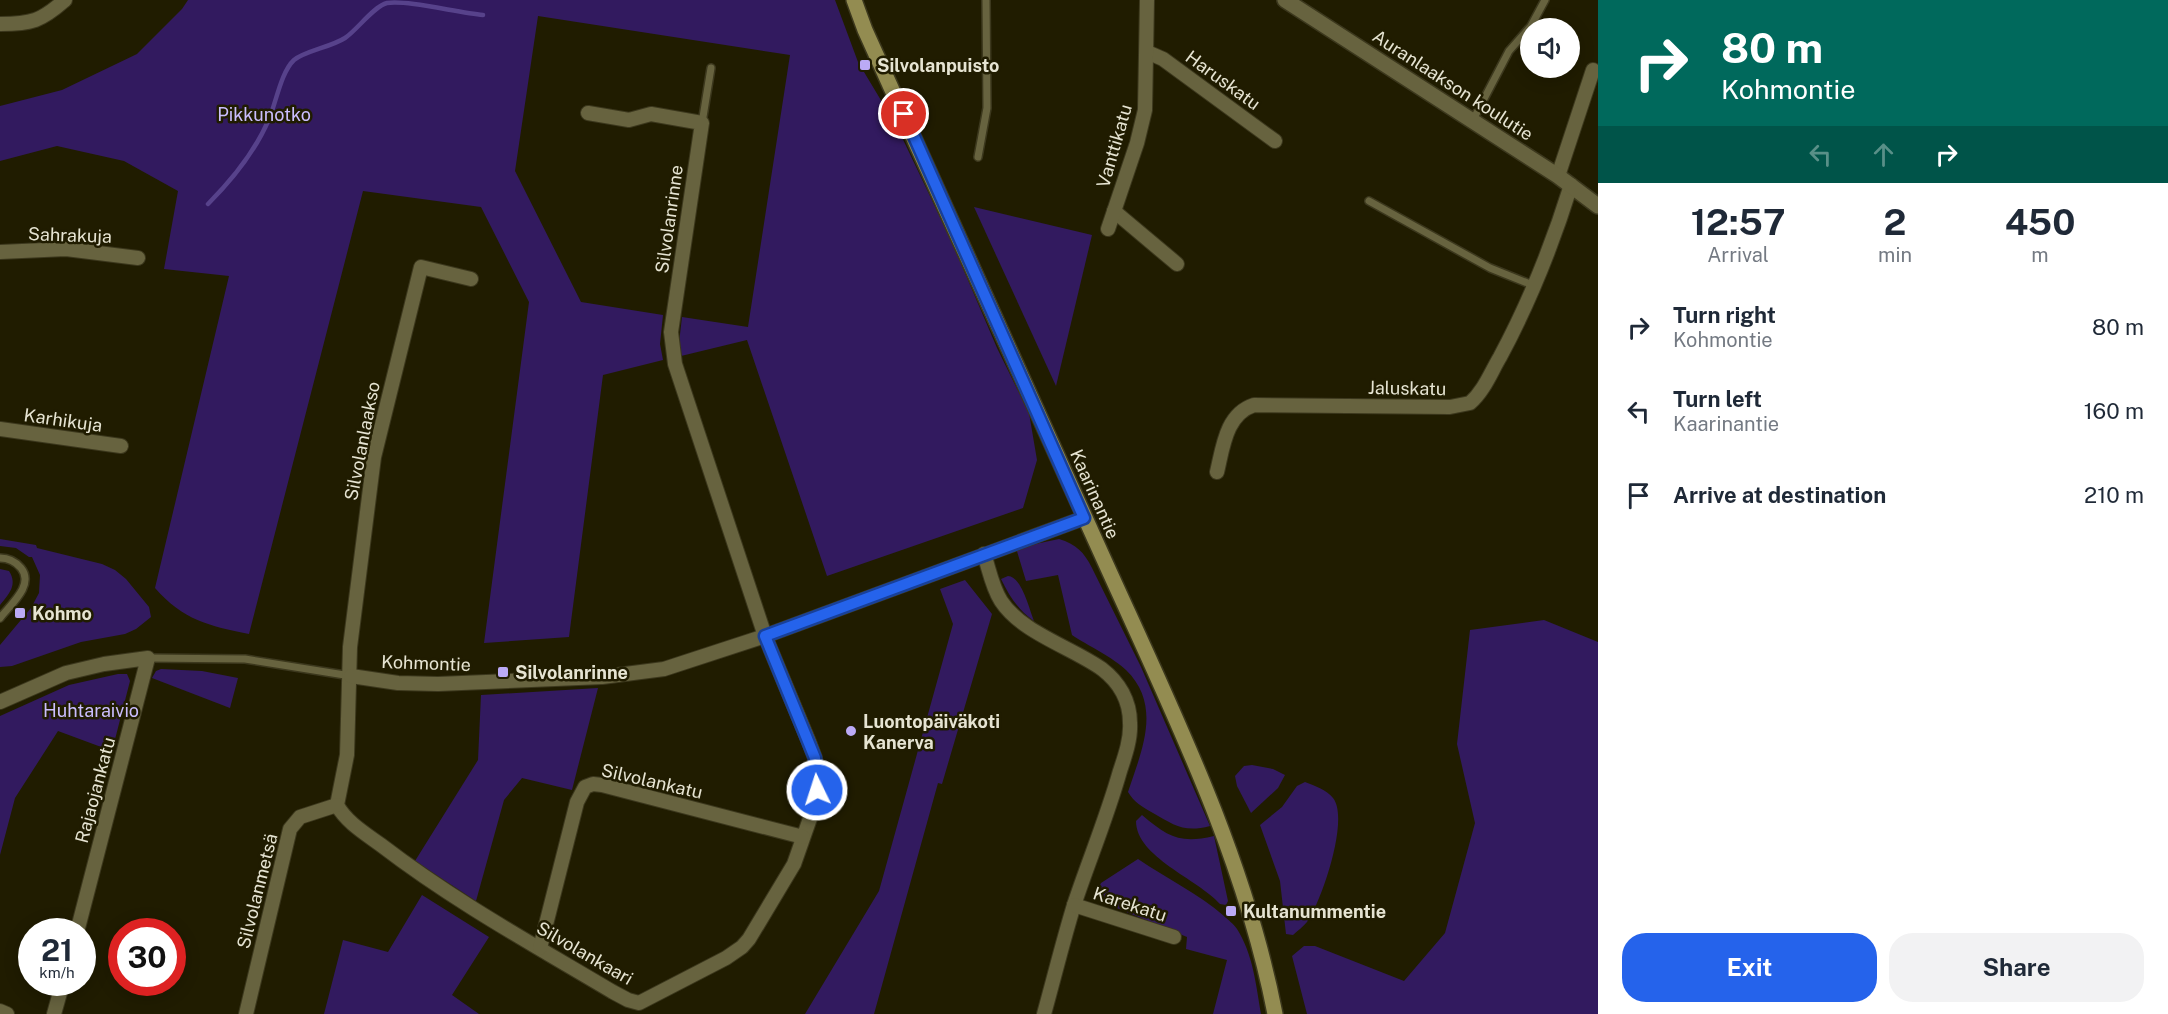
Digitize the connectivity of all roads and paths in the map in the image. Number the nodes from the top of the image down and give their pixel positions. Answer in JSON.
{"nodes":[{"id":1,"x":65,"y":0,"type":"edge"},
{"id":2,"x":854,"y":0,"type":"edge"},
{"id":3,"x":986,"y":0,"type":"edge"},
{"id":4,"x":1147,"y":0,"type":"edge"},
{"id":5,"x":1285,"y":0,"type":"edge"},
{"id":6,"x":1545,"y":0,"type":"edge"},
{"id":7,"x":0,"y":24,"type":"edge"},
{"id":8,"x":1147,"y":52,"type":"junction"},
{"id":9,"x":711,"y":68,"type":"dead end"},
{"id":10,"x":1593,"y":70,"type":"dead end"},
{"id":11,"x":588,"y":113,"type":"dead end"},
{"id":12,"x":1473,"y":120,"type":"junction"},
{"id":13,"x":702,"y":123,"type":"junction"},
{"id":14,"x":1275,"y":141,"type":"dead end"},
{"id":15,"x":978,"y":157,"type":"dead end"},
{"id":16,"x":1558,"y":176,"type":"junction"},
{"id":17,"x":1570,"y":185,"type":"junction"},
{"id":18,"x":1369,"y":201,"type":"dead end"},
{"id":19,"x":1598,"y":206,"type":"edge"},
{"id":20,"x":1114,"y":211,"type":"junction"},
{"id":21,"x":1108,"y":229,"type":"dead end"},
{"id":22,"x":0,"y":252,"type":"edge"},
{"id":23,"x":138,"y":258,"type":"dead end"},
{"id":24,"x":1177,"y":264,"type":"dead end"},
{"id":25,"x":471,"y":279,"type":"dead end"},
{"id":26,"x":1535,"y":286,"type":"junction"},
{"id":27,"x":0,"y":429,"type":"edge"},
{"id":28,"x":121,"y":447,"type":"dead end"},
{"id":29,"x":1217,"y":472,"type":"dead end"},
{"id":30,"x":1084,"y":518,"type":"junction"},
{"id":31,"x":984,"y":554,"type":"junction"},
{"id":32,"x":0,"y":558,"type":"edge"},
{"id":33,"x":0,"y":618,"type":"edge"},
{"id":34,"x":765,"y":636,"type":"junction"},
{"id":35,"x":148,"y":658,"type":"junction"},
{"id":36,"x":351,"y":676,"type":"junction"},
{"id":37,"x":0,"y":702,"type":"edge"},
{"id":38,"x":337,"y":805,"type":"junction"},
{"id":39,"x":804,"y":837,"type":"junction"},
{"id":40,"x":1074,"y":905,"type":"junction"},
{"id":41,"x":80,"y":918,"type":"edge"},
{"id":42,"x":1174,"y":937,"type":"dead end"},
{"id":43,"x":540,"y":948,"type":"junction"},
{"id":44,"x":59,"y":996,"type":"edge"},
{"id":45,"x":0,"y":1011,"type":"edge"},
{"id":46,"x":7,"y":1014,"type":"edge"},
{"id":47,"x":54,"y":1014,"type":"edge"},
{"id":48,"x":246,"y":1014,"type":"edge"},
{"id":49,"x":1044,"y":1014,"type":"edge"},
{"id":50,"x":1275,"y":1014,"type":"edge"}],
"edges":[{"from":1,"to":7,"type":"street"},
{"from":2,"to":30,"type":"main road","name":"Kaarinantie"},
{"from":3,"to":15,"type":"lane"},
{"from":4,"to":8,"type":"street","name":"Vanttikatu"},
{"from":5,"to":12,"type":"street","name":"Auranlaakson koulutie"},
{"from":6,"to":12,"type":"lane"},
{"from":8,"to":14,"type":"street","name":"Haruskatu"},
{"from":8,"to":20,"type":"street","name":"Vanttikatu"},
{"from":9,"to":13,"type":"lane"},
{"from":10,"to":16,"type":"street"},
{"from":11,"to":13,"type":"street"},
{"from":12,"to":16,"type":"street","name":"Auranlaakson koulutie"},
{"from":13,"to":34,"type":"street","name":"Silvolanrinne"},
{"from":16,"to":17,"type":"street","name":"Auranlaakson koulutie"},
{"from":17,"to":19,"type":"street","name":"Auranlaakson koulutie"},
{"from":17,"to":26,"type":"street","name":"Jaluskatu"},
{"from":18,"to":26,"type":"lane"},
{"from":20,"to":21,"type":"street","name":"Vanttikatu"},
{"from":20,"to":24,"type":"street"},
{"from":22,"to":23,"type":"street","name":"Sahrakuja"},
{"from":25,"to":36,"type":"street","name":"Silvolanlaakso"},
{"from":26,"to":29,"type":"street","name":"Jaluskatu"},
{"from":27,"to":28,"type":"street","name":"Karhikuja"},
{"from":30,"to":31,"type":"street","name":"Kohmontie"},
{"from":30,"to":50,"type":"main road","name":"Kaarinantie"},
{"from":31,"to":34,"type":"street","name":"Kohmontie"},
{"from":31,"to":40,"type":"street"},
{"from":32,"to":33,"type":"lane"},
{"from":34,"to":36,"type":"street","name":"Kohmontie"},
{"from":34,"to":39,"type":"street","name":"Silvolankaari"},
{"from":35,"to":36,"type":"lane","name":"Kohmontie"},
{"from":35,"to":37,"type":"street","name":"Kohmontie"},
{"from":35,"to":41,"type":"street","name":"Rajaojankatu"},
{"from":36,"to":38,"type":"street"},
{"from":38,"to":43,"type":"street","name":"Silvolankaari"},
{"from":38,"to":48,"type":"street","name":"Silvolanmetsä"},
{"from":39,"to":43,"type":"street","name":"Silvolankaari"},
{"from":39,"to":43,"type":"street","name":"Silvolankatu"},
{"from":40,"to":42,"type":"street","name":"Karekatu"},
{"from":40,"to":49,"type":"street"},
{"from":44,"to":47,"type":"street"},
{"from":45,"to":46,"type":"street"}]}
